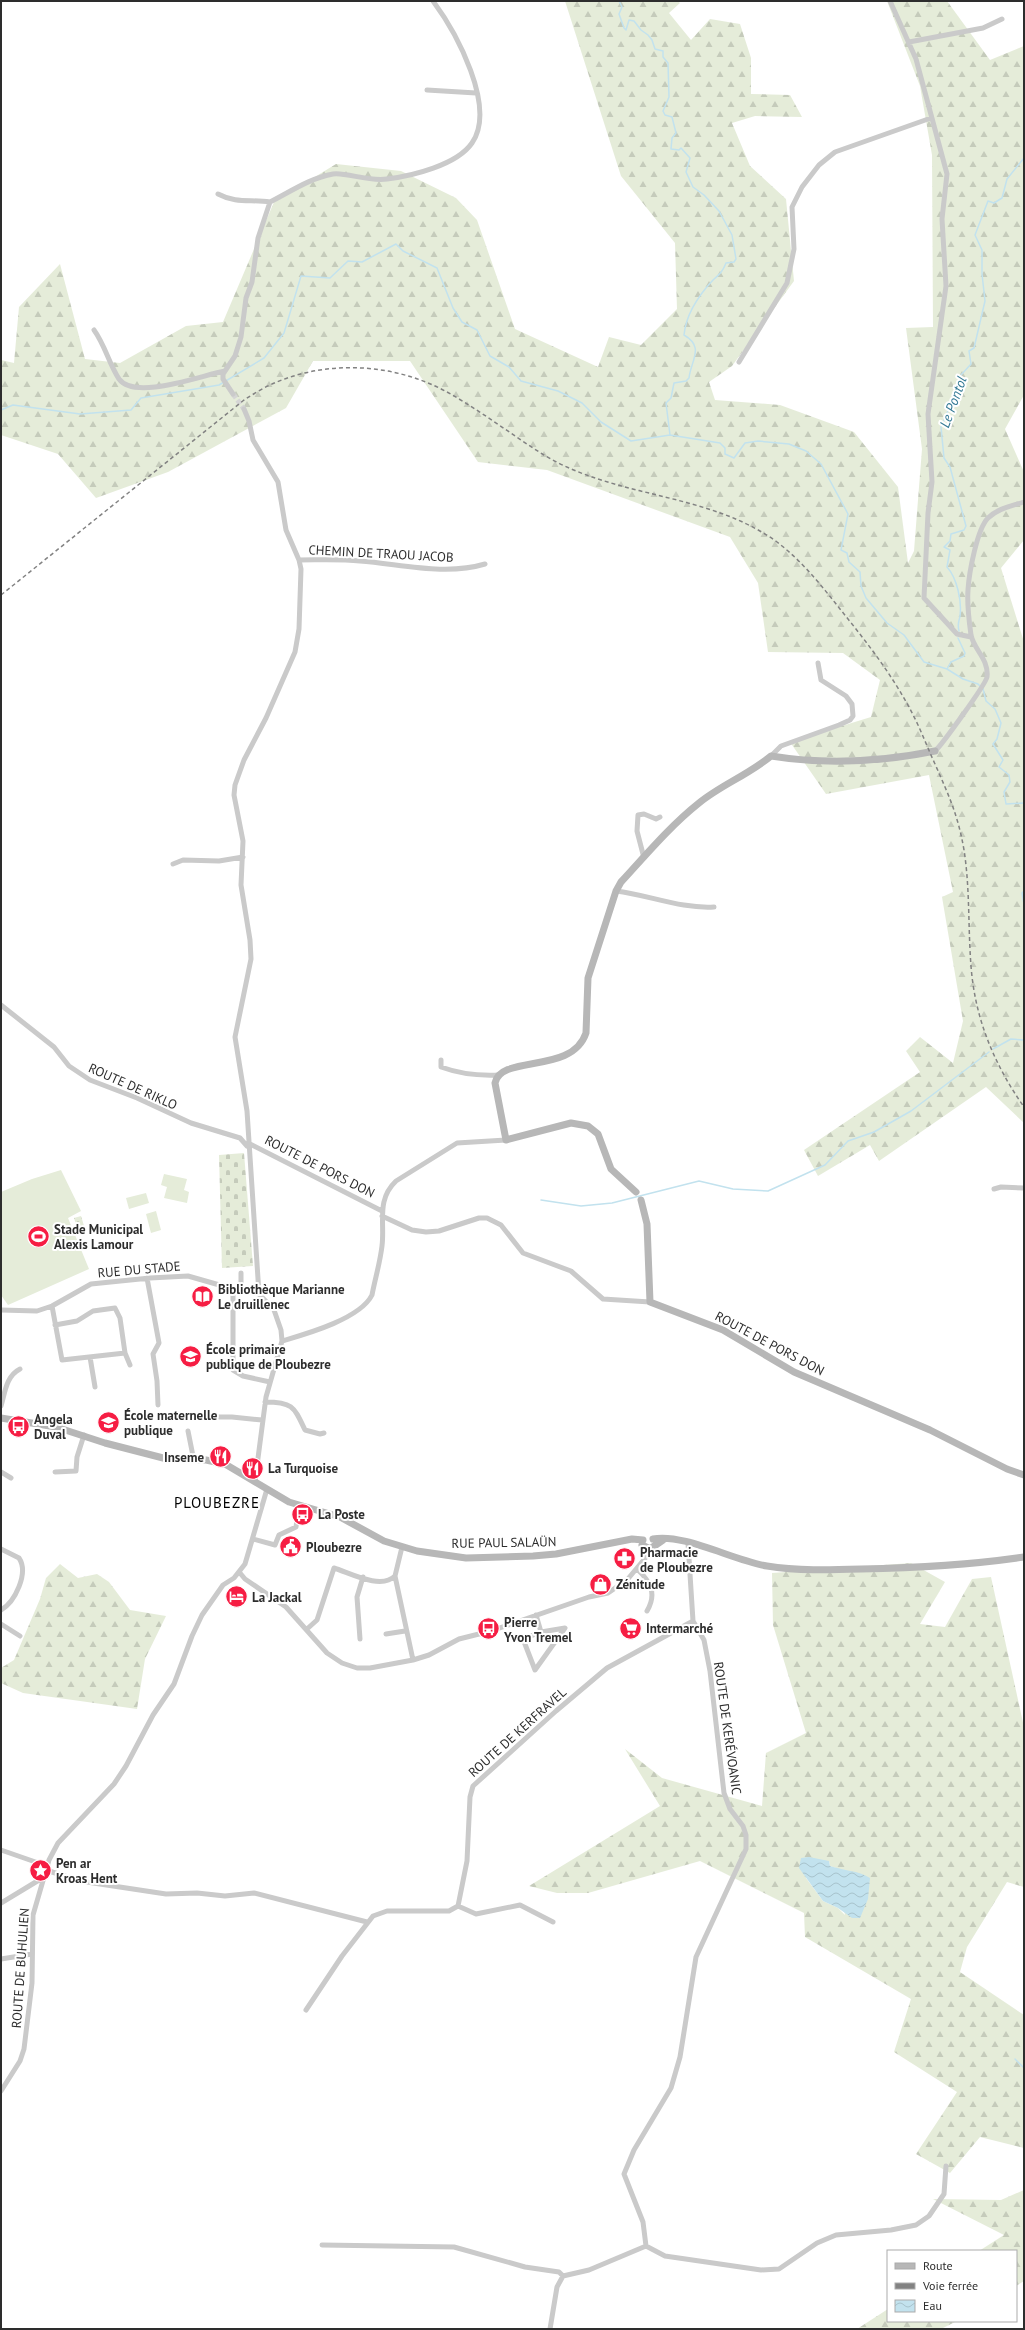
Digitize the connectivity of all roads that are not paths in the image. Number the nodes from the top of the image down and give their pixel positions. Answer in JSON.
{"nodes":[{"id":1,"x":433,"y":1,"type":"edge"},
{"id":2,"x":890,"y":1,"type":"edge"},
{"id":3,"x":1002,"y":19,"type":"dead end"},
{"id":4,"x":909,"y":42,"type":"junction"},
{"id":5,"x":427,"y":90,"type":"dead end"},
{"id":6,"x":476,"y":93,"type":"junction"},
{"id":7,"x":931,"y":118,"type":"junction"},
{"id":8,"x":218,"y":194,"type":"dead end"},
{"id":9,"x":270,"y":202,"type":"junction"},
{"id":10,"x":94,"y":330,"type":"dead end"},
{"id":11,"x":739,"y":362,"type":"dead end"},
{"id":12,"x":224,"y":373,"type":"junction"},
{"id":13,"x":233,"y":394,"type":"tunnel mouth"},
{"id":14,"x":244,"y":409,"type":"tunnel mouth"},
{"id":15,"x":1024,"y":502,"type":"edge"},
{"id":16,"x":299,"y":560,"type":"junction"},
{"id":17,"x":485,"y":564,"type":"dead end"},
{"id":18,"x":971,"y":637,"type":"junction"},
{"id":19,"x":818,"y":663,"type":"dead end"},
{"id":20,"x":935,"y":751,"type":"joint"},
{"id":21,"x":771,"y":756,"type":"junction"},
{"id":22,"x":660,"y":818,"type":"dead end"},
{"id":23,"x":243,"y":857,"type":"junction"},
{"id":24,"x":644,"y":858,"type":"junction"},
{"id":25,"x":173,"y":864,"type":"dead end"},
{"id":26,"x":616,"y":891,"type":"junction"},
{"id":27,"x":714,"y":907,"type":"dead end"},
{"id":28,"x":1,"y":1005,"type":"edge"},
{"id":29,"x":441,"y":1060,"type":"dead end"},
{"id":30,"x":499,"y":1075,"type":"junction"},
{"id":31,"x":506,"y":1140,"type":"junction"},
{"id":32,"x":248,"y":1143,"type":"junction"},
{"id":33,"x":249,"y":1149,"type":"junction"},
{"id":34,"x":1024,"y":1188,"type":"edge"},
{"id":35,"x":994,"y":1189,"type":"dead end"},
{"id":36,"x":636,"y":1192,"type":"joint"},
{"id":37,"x":641,"y":1200,"type":"joint"},
{"id":38,"x":382,"y":1214,"type":"junction"},
{"id":39,"x":241,"y":1274,"type":"dead end"},
{"id":40,"x":147,"y":1278,"type":"junction"},
{"id":41,"x":233,"y":1289,"type":"junction"},
{"id":42,"x":241,"y":1291,"type":"junction"},
{"id":43,"x":259,"y":1294,"type":"junction"},
{"id":44,"x":650,"y":1302,"type":"junction"},
{"id":45,"x":52,"y":1306,"type":"junction"},
{"id":46,"x":1,"y":1310,"type":"edge"},
{"id":47,"x":55,"y":1325,"type":"junction"},
{"id":48,"x":282,"y":1341,"type":"junction"},
{"id":49,"x":126,"y":1352,"type":"junction"},
{"id":50,"x":90,"y":1357,"type":"junction"},
{"id":51,"x":130,"y":1365,"type":"dead end"},
{"id":52,"x":20,"y":1369,"type":"dead end"},
{"id":53,"x":270,"y":1382,"type":"junction"},
{"id":54,"x":95,"y":1387,"type":"dead end"},
{"id":55,"x":265,"y":1402,"type":"junction"},
{"id":56,"x":1,"y":1406,"type":"edge"},
{"id":57,"x":158,"y":1406,"type":"dead end"},
{"id":58,"x":212,"y":1417,"type":"dead end"},
{"id":59,"x":1,"y":1418,"type":"edge"},
{"id":60,"x":262,"y":1420,"type":"junction"},
{"id":61,"x":188,"y":1431,"type":"dead end"},
{"id":62,"x":324,"y":1433,"type":"dead end"},
{"id":63,"x":84,"y":1435,"type":"junction"},
{"id":64,"x":194,"y":1461,"type":"junction"},
{"id":65,"x":1,"y":1472,"type":"edge"},
{"id":66,"x":55,"y":1472,"type":"dead end"},
{"id":67,"x":1024,"y":1475,"type":"edge"},
{"id":68,"x":11,"y":1478,"type":"dead end"},
{"id":69,"x":255,"y":1481,"type":"junction"},
{"id":70,"x":267,"y":1489,"type":"junction"},
{"id":71,"x":299,"y":1506,"type":"junction"},
{"id":72,"x":253,"y":1539,"type":"junction"},
{"id":73,"x":688,"y":1543,"type":"junction"},
{"id":74,"x":648,"y":1544,"type":"junction"},
{"id":75,"x":402,"y":1547,"type":"junction"},
{"id":76,"x":1,"y":1549,"type":"edge"},
{"id":77,"x":1024,"y":1557,"type":"edge"},
{"id":78,"x":637,"y":1569,"type":"junction"},
{"id":79,"x":240,"y":1573,"type":"junction"},
{"id":80,"x":395,"y":1576,"type":"junction"},
{"id":81,"x":363,"y":1577,"type":"junction"},
{"id":82,"x":1,"y":1610,"type":"edge"},
{"id":83,"x":647,"y":1611,"type":"dead end"},
{"id":84,"x":536,"y":1615,"type":"junction"},
{"id":85,"x":693,"y":1621,"type":"junction"},
{"id":86,"x":1,"y":1624,"type":"edge"},
{"id":87,"x":307,"y":1629,"type":"junction"},
{"id":88,"x":406,"y":1631,"type":"junction"},
{"id":89,"x":541,"y":1632,"type":"junction"},
{"id":90,"x":386,"y":1634,"type":"dead end"},
{"id":91,"x":20,"y":1636,"type":"dead end"},
{"id":92,"x":360,"y":1639,"type":"dead end"},
{"id":93,"x":413,"y":1660,"type":"junction"},
{"id":94,"x":1,"y":1850,"type":"edge"},
{"id":95,"x":46,"y":1868,"type":"junction"},
{"id":96,"x":44,"y":1877,"type":"junction"},
{"id":97,"x":1,"y":1903,"type":"edge"},
{"id":98,"x":458,"y":1906,"type":"junction"},
{"id":99,"x":366,"y":1922,"type":"junction"},
{"id":100,"x":552,"y":1922,"type":"dead end"},
{"id":101,"x":32,"y":1954,"type":"junction"},
{"id":102,"x":1,"y":1959,"type":"edge"},
{"id":103,"x":306,"y":2010,"type":"dead end"},
{"id":104,"x":1,"y":2091,"type":"edge"},
{"id":105,"x":946,"y":2166,"type":"dead end"},
{"id":106,"x":322,"y":2245,"type":"dead end"},
{"id":107,"x":646,"y":2246,"type":"junction"},
{"id":108,"x":563,"y":2276,"type":"junction"},
{"id":109,"x":550,"y":2329,"type":"edge"}],
"edges":[{"from":1,"to":6,"type":"street"},
{"from":2,"to":4,"type":"street"},
{"from":3,"to":4,"type":"street"},
{"from":4,"to":7,"type":"street"},
{"from":5,"to":6,"type":"street"},
{"from":6,"to":9,"type":"street"},
{"from":7,"to":11,"type":"street"},
{"from":7,"to":18,"type":"street"},
{"from":8,"to":9,"type":"street"},
{"from":9,"to":12,"type":"street"},
{"from":10,"to":12,"type":"street"},
{"from":12,"to":13,"type":"street"},
{"from":14,"to":16,"type":"street"},
{"from":15,"to":18,"type":"street"},
{"from":16,"to":17,"type":"street","name":"CHEMIN DE TRAOU JACOB"},
{"from":16,"to":23,"type":"street"},
{"from":18,"to":20,"type":"street"},
{"from":19,"to":21,"type":"street"},
{"from":20,"to":21,"type":"street"},
{"from":21,"to":24,"type":"street"},
{"from":22,"to":24,"type":"street"},
{"from":23,"to":25,"type":"street"},
{"from":23,"to":32,"type":"street"},
{"from":24,"to":26,"type":"street"},
{"from":26,"to":27,"type":"street"},
{"from":26,"to":30,"type":"street"},
{"from":28,"to":33,"type":"street","name":"ROUTE DE RIKLO"},
{"from":29,"to":30,"type":"street"},
{"from":30,"to":31,"type":"street"},
{"from":31,"to":36,"type":"street"},
{"from":31,"to":38,"type":"street"},
{"from":32,"to":33,"type":"street"},
{"from":32,"to":38,"type":"street","name":"ROUTE DE PORS DON"},
{"from":33,"to":43,"type":"street"},
{"from":34,"to":35,"type":"street"},
{"from":36,"to":37,"type":"street"},
{"from":37,"to":44,"type":"street"},
{"from":38,"to":44,"type":"street","name":"ROUTE DE PORS DON"},
{"from":38,"to":48,"type":"street"},
{"from":39,"to":42,"type":"street"},
{"from":40,"to":41,"type":"street","name":"RUE DU STADE"},
{"from":40,"to":45,"type":"street","name":"RUE DU STADE"},
{"from":40,"to":57,"type":"street"},
{"from":41,"to":42,"type":"street","name":"RUE DU STADE"},
{"from":41,"to":53,"type":"street"},
{"from":42,"to":43,"type":"street","name":"RUE DU STADE"},
{"from":43,"to":48,"type":"street"},
{"from":44,"to":67,"type":"street","name":"ROUTE DE PORS DON"},
{"from":45,"to":46,"type":"street","name":"RUE DU STADE"},
{"from":45,"to":47,"type":"street"},
{"from":47,"to":49,"type":"street"},
{"from":47,"to":50,"type":"street"},
{"from":48,"to":53,"type":"street"},
{"from":49,"to":50,"type":"street"},
{"from":49,"to":51,"type":"street"},
{"from":50,"to":54,"type":"street"},
{"from":52,"to":56,"type":"street"},
{"from":53,"to":55,"type":"street"},
{"from":55,"to":60,"type":"street"},
{"from":55,"to":62,"type":"street"},
{"from":58,"to":60,"type":"street"},
{"from":59,"to":63,"type":"street","name":"RUE PAUL SALAÜN"},
{"from":60,"to":69,"type":"street"},
{"from":61,"to":64,"type":"street"},
{"from":63,"to":64,"type":"street","name":"RUE PAUL SALAÜN"},
{"from":63,"to":66,"type":"street"},
{"from":64,"to":69,"type":"street","name":"RUE PAUL SALAÜN"},
{"from":65,"to":68,"type":"street"},
{"from":69,"to":70,"type":"street","name":"RUE PAUL SALAÜN"},
{"from":70,"to":71,"type":"street","name":"RUE PAUL SALAÜN"},
{"from":70,"to":72,"type":"street"},
{"from":71,"to":72,"type":"street"},
{"from":71,"to":75,"type":"street","name":"RUE PAUL SALAÜN"},
{"from":72,"to":79,"type":"street"},
{"from":73,"to":74,"type":"street"},
{"from":73,"to":77,"type":"street"},
{"from":73,"to":85,"type":"street","name":"ROUTE DE KERÉVOANIC"},
{"from":74,"to":75,"type":"street","name":"RUE PAUL SALAÜN"},
{"from":74,"to":78,"type":"street"},
{"from":75,"to":80,"type":"street"},
{"from":76,"to":82,"type":"street"},
{"from":78,"to":83,"type":"street"},
{"from":78,"to":84,"type":"street"},
{"from":79,"to":87,"type":"street"},
{"from":79,"to":95,"type":"street","name":"ROUTE DE BUHULIEN"},
{"from":80,"to":81,"type":"street"},
{"from":80,"to":88,"type":"street"},
{"from":81,"to":87,"type":"street"},
{"from":81,"to":92,"type":"street"},
{"from":84,"to":89,"type":"street"},
{"from":84,"to":93,"type":"street"},
{"from":85,"to":98,"type":"street","name":"ROUTE DE KERFRAVEL"},
{"from":85,"to":107,"type":"street","name":"ROUTE DE KERÉVOANIC"},
{"from":86,"to":91,"type":"street"},
{"from":87,"to":93,"type":"street"},
{"from":88,"to":90,"type":"street"},
{"from":88,"to":93,"type":"street"},
{"from":89,"to":89,"type":"street"},
{"from":94,"to":95,"type":"street"},
{"from":95,"to":96,"type":"street","name":"ROUTE DE BUHULIEN"},
{"from":95,"to":99,"type":"street"},
{"from":96,"to":97,"type":"street"},
{"from":96,"to":101,"type":"street","name":"ROUTE DE BUHULIEN"},
{"from":98,"to":99,"type":"street"},
{"from":98,"to":100,"type":"street"},
{"from":99,"to":103,"type":"street"},
{"from":101,"to":102,"type":"street"},
{"from":101,"to":104,"type":"street","name":"ROUTE DE BUHULIEN"},
{"from":105,"to":107,"type":"street"},
{"from":106,"to":108,"type":"street"},
{"from":107,"to":108,"type":"street"},
{"from":108,"to":109,"type":"street"}]}
